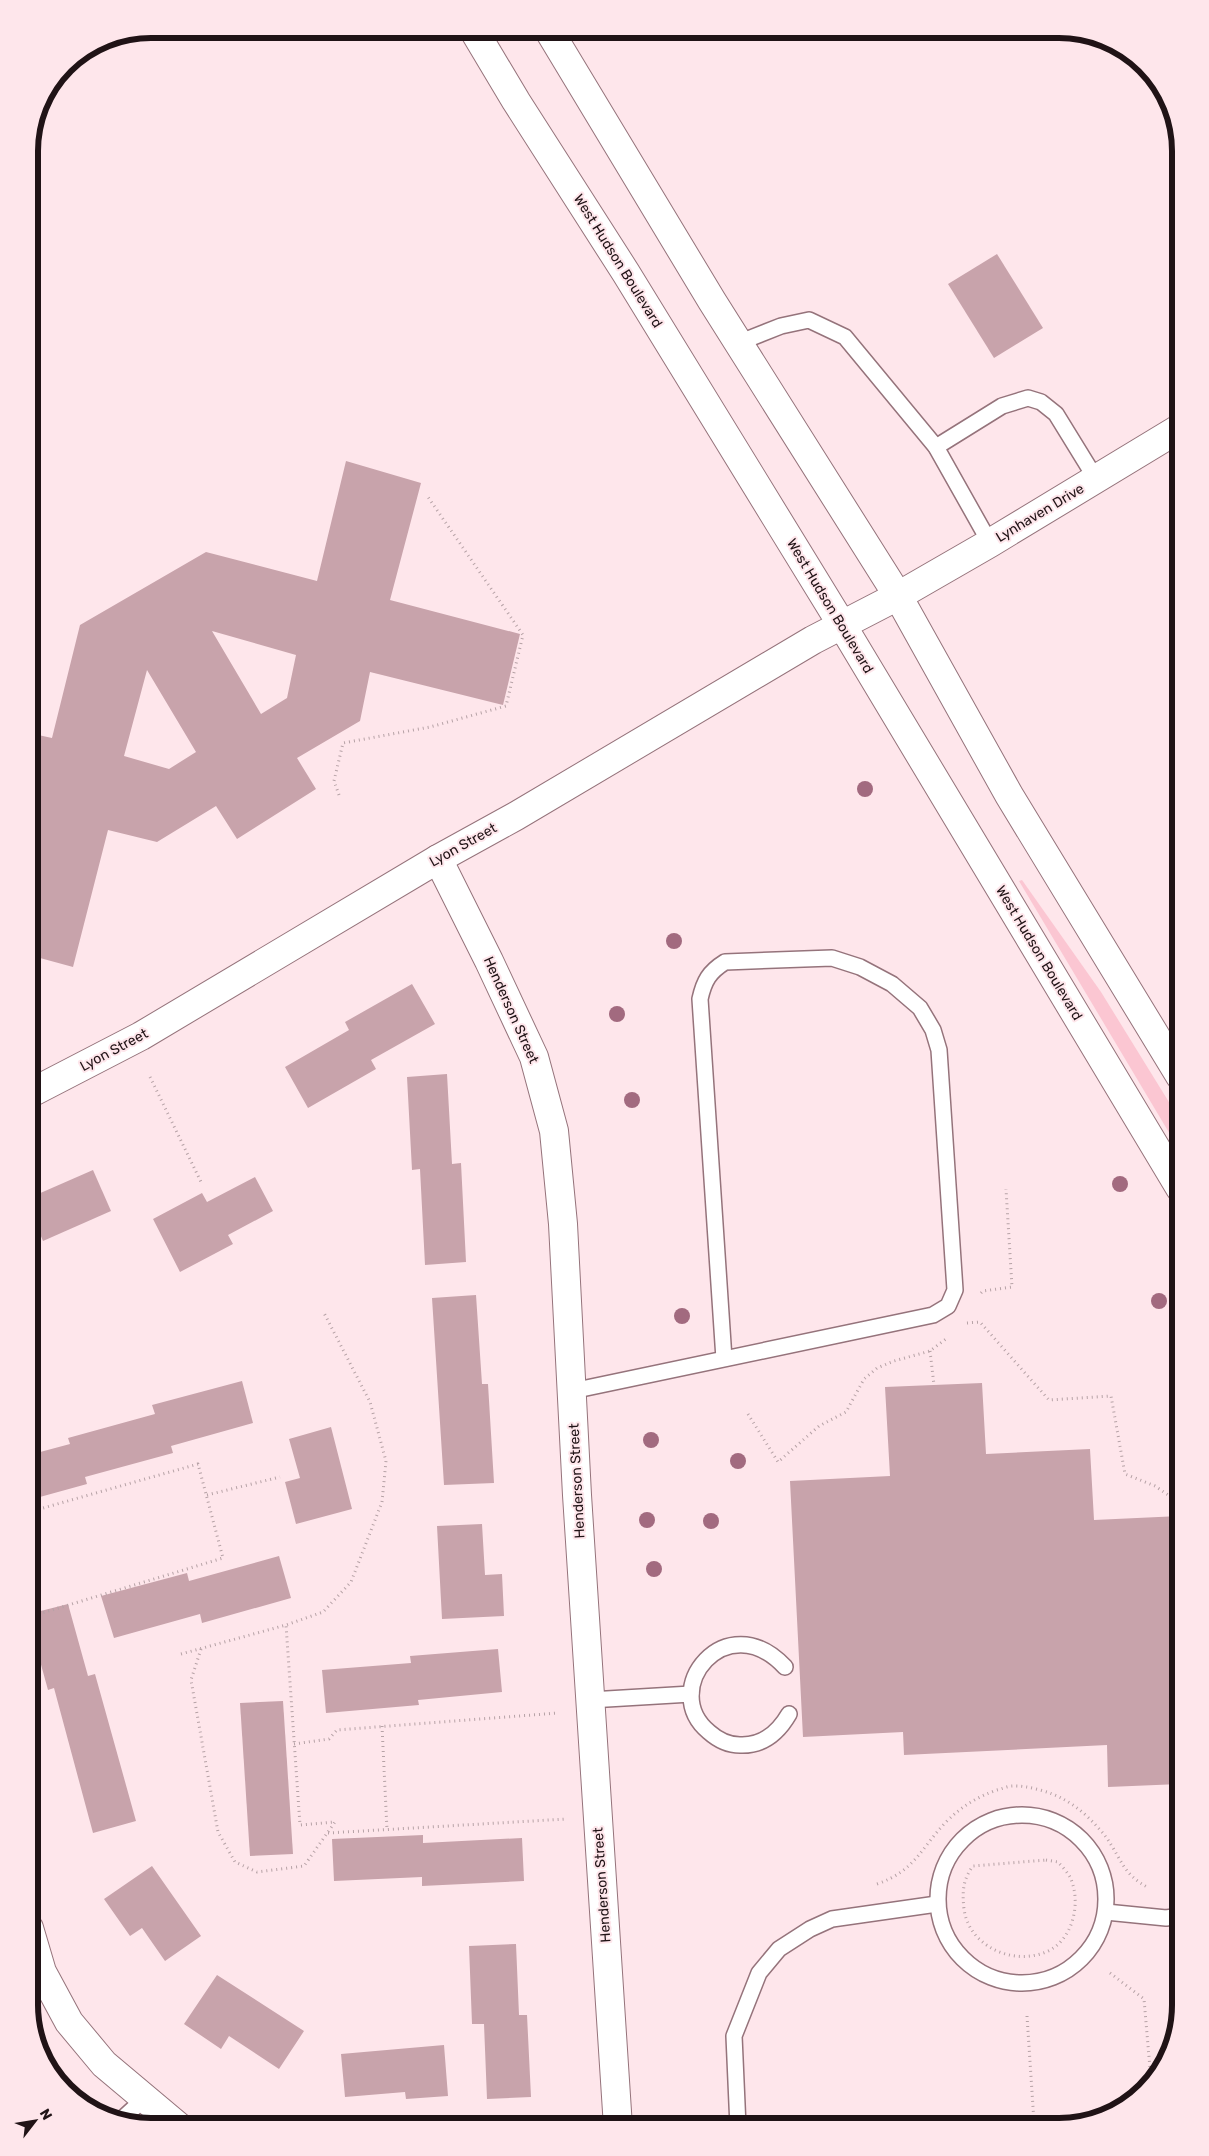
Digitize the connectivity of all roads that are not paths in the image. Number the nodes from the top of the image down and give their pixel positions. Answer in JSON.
{"nodes":[{"id":1,"x":478,"y":38,"type":"edge"},
{"id":2,"x":553,"y":38,"type":"edge"},
{"id":3,"x":738,"y":343,"type":"junction"},
{"id":4,"x":1172,"y":433,"type":"edge"},
{"id":5,"x":936,"y":447,"type":"junction"},
{"id":6,"x":1096,"y":479,"type":"junction"},
{"id":7,"x":990,"y":543,"type":"junction"},
{"id":8,"x":898,"y":596,"type":"junction"},
{"id":9,"x":842,"y":625,"type":"junction"},
{"id":10,"x":438,"y":859,"type":"junction"},
{"id":11,"x":1172,"y":1063,"type":"edge"},
{"id":12,"x":38,"y":1089,"type":"edge"},
{"id":13,"x":1172,"y":1175,"type":"edge"},
{"id":14,"x":724,"y":1359,"type":"junction"},
{"id":15,"x":572,"y":1391,"type":"junction"},
{"id":16,"x":785,"y":1667,"type":"dead end"},
{"id":17,"x":691,"y":1694,"type":"junction"},
{"id":18,"x":590,"y":1700,"type":"junction"},
{"id":19,"x":789,"y":1714,"type":"dead end"},
{"id":20,"x":937,"y":1904,"type":"junction"},
{"id":21,"x":1106,"y":1912,"type":"junction"},
{"id":22,"x":1172,"y":1917,"type":"edge"},
{"id":23,"x":38,"y":1958,"type":"edge"},
{"id":24,"x":145,"y":2098,"type":"junction"},
{"id":25,"x":126,"y":2115,"type":"edge"},
{"id":26,"x":168,"y":2118,"type":"edge"},
{"id":27,"x":617,"y":2118,"type":"edge"},
{"id":28,"x":738,"y":2118,"type":"edge"}],
"edges":[{"from":1,"to":9,"type":"street","name":"West Hudson Boulevard"},
{"from":2,"to":3,"type":"street"},
{"from":3,"to":5,"type":"lane"},
{"from":3,"to":8,"type":"street"},
{"from":4,"to":6,"type":"street","name":"Lynhaven Drive"},
{"from":5,"to":6,"type":"lane"},
{"from":5,"to":7,"type":"lane"},
{"from":6,"to":7,"type":"street","name":"Lynhaven Drive"},
{"from":7,"to":8,"type":"street","name":"Lynhaven Drive"},
{"from":8,"to":9,"type":"street","name":"Lyon Street"},
{"from":8,"to":11,"type":"street"},
{"from":9,"to":10,"type":"street","name":"Lyon Street"},
{"from":9,"to":13,"type":"street","name":"West Hudson Boulevard"},
{"from":10,"to":12,"type":"street","name":"Lyon Street"},
{"from":10,"to":15,"type":"street","name":"Henderson Street"},
{"from":14,"to":14,"type":"lane"},
{"from":14,"to":15,"type":"lane"},
{"from":15,"to":18,"type":"street","name":"Henderson Street"},
{"from":16,"to":17,"type":"lane"},
{"from":17,"to":18,"type":"lane"},
{"from":17,"to":19,"type":"lane"},
{"from":18,"to":27,"type":"street","name":"Henderson Street"},
{"from":20,"to":21,"type":"lane"},
{"from":20,"to":21,"type":"lane"},
{"from":20,"to":28,"type":"lane"},
{"from":21,"to":22,"type":"lane"},
{"from":23,"to":24,"type":"street"},
{"from":24,"to":25,"type":"lane"},
{"from":24,"to":26,"type":"street"}]}
